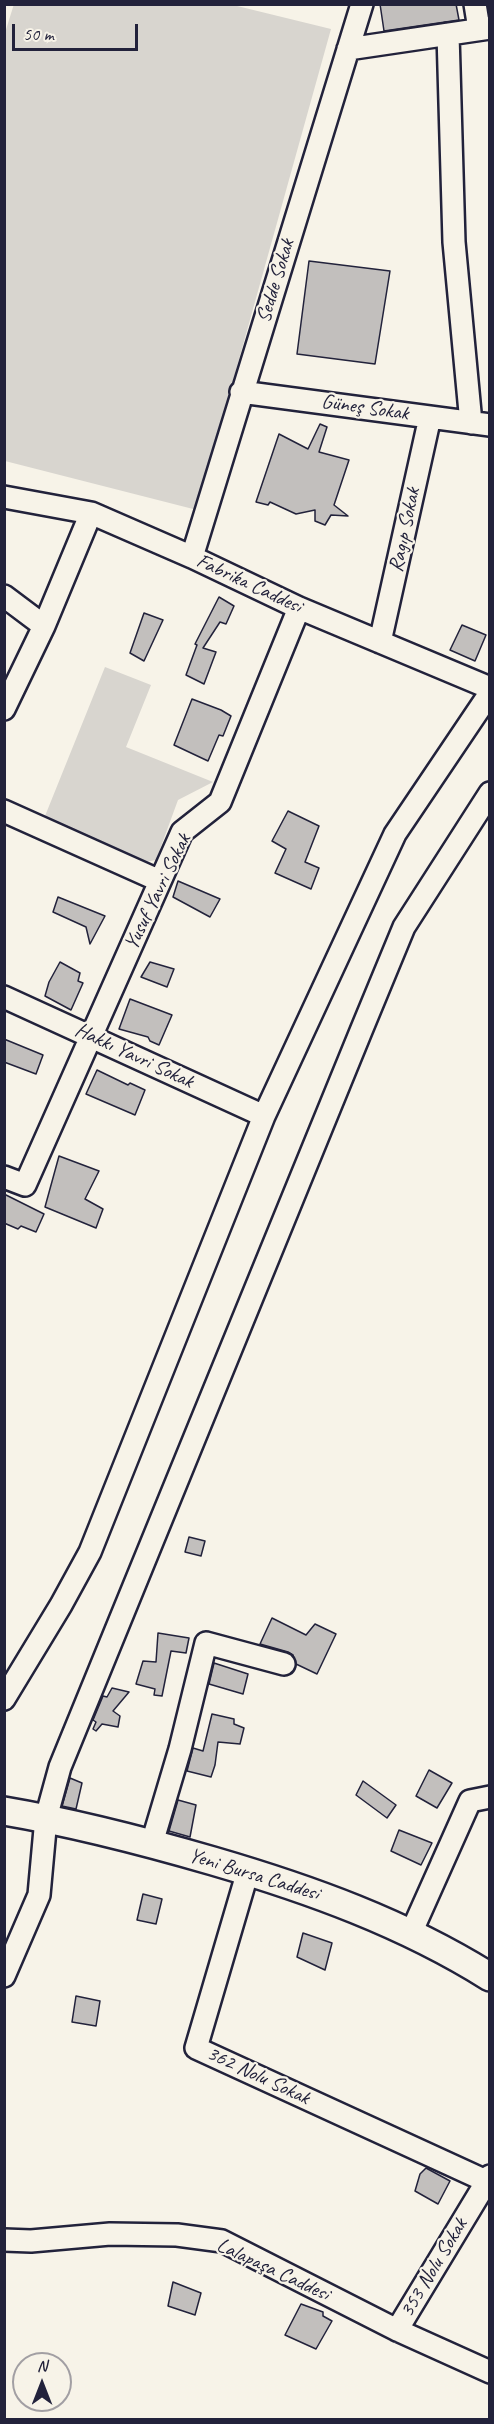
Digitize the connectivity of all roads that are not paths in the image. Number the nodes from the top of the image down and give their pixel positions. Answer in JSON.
{"nodes":[{"id":1,"x":362,"y":4,"type":"edge"},
{"id":2,"x":475,"y":4,"type":"edge"},
{"id":3,"x":484,"y":29,"type":"edge"},
{"id":4,"x":448,"y":34,"type":"junction"},
{"id":5,"x":348,"y":49,"type":"junction"},
{"id":6,"x":241,"y":392,"type":"junction"},
{"id":7,"x":430,"y":417,"type":"junction"},
{"id":8,"x":480,"y":424,"type":"edge"},
{"id":9,"x":4,"y":497,"type":"edge"},
{"id":10,"x":91,"y":513,"type":"junction"},
{"id":11,"x":192,"y":557,"type":"junction"},
{"id":12,"x":4,"y":596,"type":"edge"},
{"id":13,"x":299,"y":608,"type":"junction"},
{"id":14,"x":44,"y":626,"type":"junction"},
{"id":15,"x":380,"y":642,"type":"junction"},
{"id":16,"x":489,"y":688,"type":"edge"},
{"id":17,"x":489,"y":693,"type":"edge"},
{"id":18,"x":4,"y":709,"type":"edge"},
{"id":19,"x":489,"y":793,"type":"edge"},
{"id":20,"x":4,"y":810,"type":"edge"},
{"id":21,"x":160,"y":880,"type":"junction"},
{"id":22,"x":4,"y":997,"type":"edge"},
{"id":23,"x":91,"y":1036,"type":"junction"},
{"id":24,"x":264,"y":1116,"type":"junction"},
{"id":25,"x":4,"y":1177,"type":"edge"},
{"id":26,"x":284,"y":1664,"type":"dead end"},
{"id":27,"x":4,"y":1699,"type":"edge"},
{"id":28,"x":489,"y":1797,"type":"edge"},
{"id":29,"x":4,"y":1811,"type":"edge"},
{"id":30,"x":46,"y":1818,"type":"junction"},
{"id":31,"x":152,"y":1843,"type":"junction"},
{"id":32,"x":248,"y":1871,"type":"junction"},
{"id":33,"x":411,"y":1933,"type":"junction"},
{"id":34,"x":4,"y":1976,"type":"edge"},
{"id":35,"x":489,"y":1977,"type":"edge"},
{"id":36,"x":488,"y":2179,"type":"edge"},
{"id":37,"x":4,"y":2240,"type":"edge"},
{"id":38,"x":396,"y":2330,"type":"junction"},
{"id":39,"x":489,"y":2372,"type":"edge"}],
"edges":[{"from":1,"to":5,"type":"street","name":"Sedde Sokak"},
{"from":2,"to":3,"type":"street"},
{"from":3,"to":4,"type":"street"},
{"from":4,"to":5,"type":"street"},
{"from":4,"to":8,"type":"street"},
{"from":5,"to":6,"type":"street","name":"Sedde Sokak"},
{"from":6,"to":7,"type":"street","name":"Güneş Sokak"},
{"from":6,"to":11,"type":"street","name":"Sedde Sokak"},
{"from":7,"to":8,"type":"street","name":"Güneş Sokak"},
{"from":7,"to":15,"type":"street","name":"Ragıp Sokak"},
{"from":9,"to":10,"type":"street","name":"Fabrika Caddesi"},
{"from":10,"to":11,"type":"street","name":"Fabrika Caddesi"},
{"from":10,"to":14,"type":"street"},
{"from":11,"to":13,"type":"street","name":"Fabrika Caddesi"},
{"from":12,"to":14,"type":"street"},
{"from":13,"to":15,"type":"street","name":"Fabrika Caddesi"},
{"from":13,"to":21,"type":"street","name":"Yusuf Yavri Sokak"},
{"from":14,"to":18,"type":"street"},
{"from":15,"to":16,"type":"street","name":"Fabrika Caddesi"},
{"from":17,"to":24,"type":"street"},
{"from":19,"to":30,"type":"street"},
{"from":20,"to":21,"type":"street"},
{"from":21,"to":23,"type":"street","name":"Yusuf Yavri Sokak"},
{"from":22,"to":23,"type":"street","name":"Hakkı Yavri Sokak"},
{"from":23,"to":24,"type":"street","name":"Hakkı Yavri Sokak"},
{"from":23,"to":25,"type":"street","name":"Yusuf Yavri Sokak"},
{"from":24,"to":27,"type":"street"},
{"from":26,"to":31,"type":"street"},
{"from":28,"to":33,"type":"street"},
{"from":29,"to":30,"type":"main road","name":"Yeni Bursa Caddesi"},
{"from":30,"to":31,"type":"main road","name":"Yeni Bursa Caddesi"},
{"from":30,"to":34,"type":"street"},
{"from":31,"to":32,"type":"main road","name":"Yeni Bursa Caddesi"},
{"from":32,"to":33,"type":"main road","name":"Yeni Bursa Caddesi"},
{"from":32,"to":36,"type":"street","name":"362 Nolu Sokak"},
{"from":33,"to":35,"type":"main road","name":"Yeni Bursa Caddesi"},
{"from":36,"to":38,"type":"street","name":"353 Nolu Sokak"},
{"from":37,"to":38,"type":"street","name":"Lalapaşa Caddesi"},
{"from":38,"to":39,"type":"street","name":"Lalapaşa Caddesi"}]}
